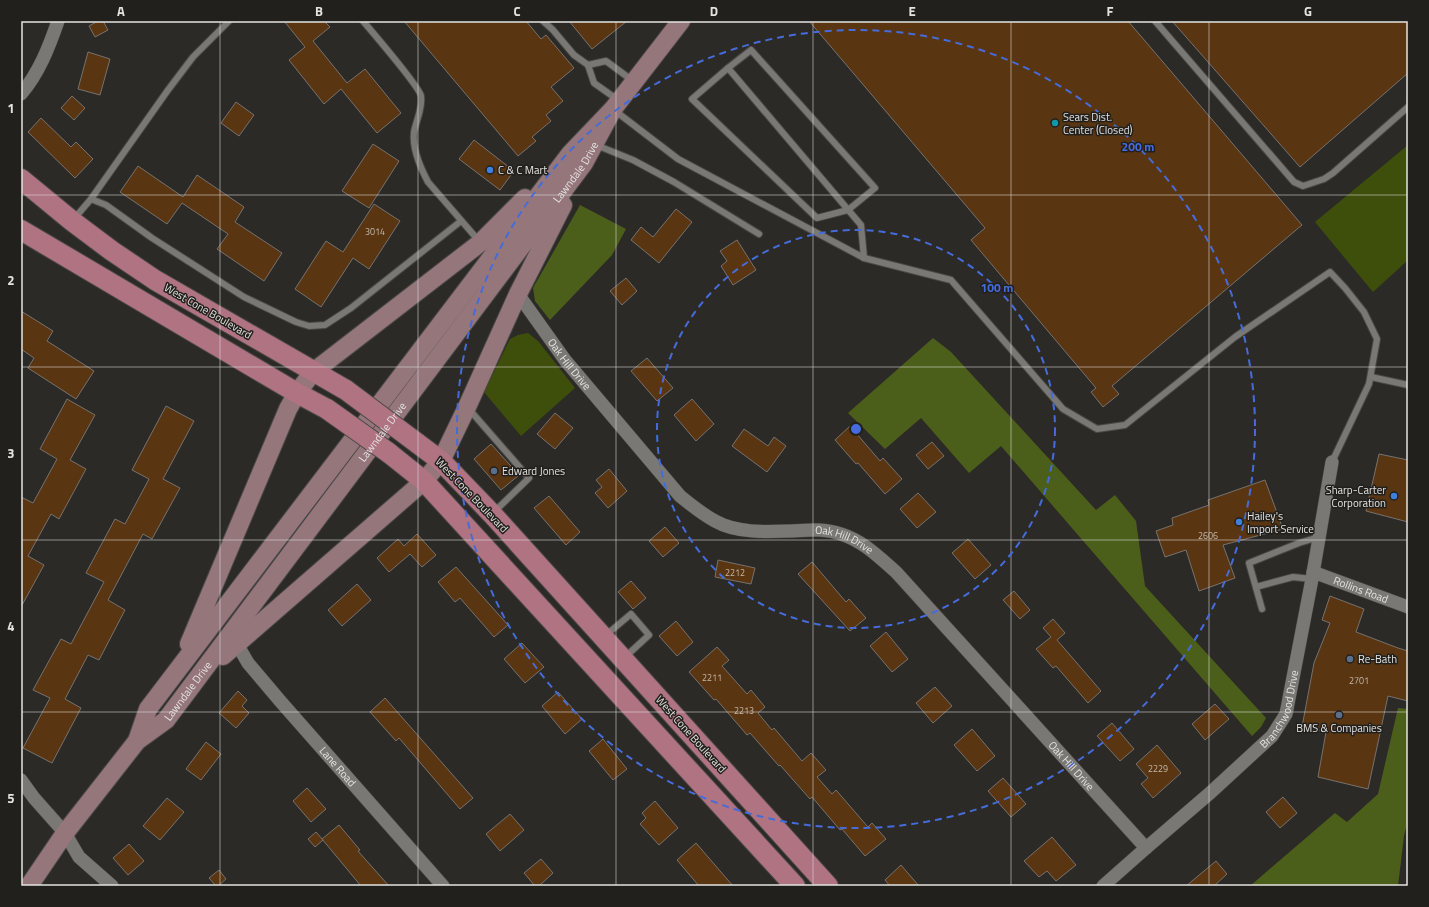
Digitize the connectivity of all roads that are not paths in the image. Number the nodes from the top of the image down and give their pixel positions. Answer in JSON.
{"nodes":[{"id":1,"x":58,"y":21,"type":"edge"},
{"id":2,"x":229,"y":21,"type":"edge"},
{"id":3,"x":363,"y":21,"type":"edge"},
{"id":4,"x":543,"y":21,"type":"edge"},
{"id":5,"x":681,"y":21,"type":"edge"},
{"id":6,"x":1155,"y":21,"type":"edge"},
{"id":7,"x":588,"y":65,"type":"junction"},
{"id":8,"x":728,"y":68,"type":"junction"},
{"id":9,"x":634,"y":82,"type":"junction"},
{"id":10,"x":21,"y":94,"type":"edge"},
{"id":11,"x":616,"y":105,"type":"junction"},
{"id":12,"x":1408,"y":107,"type":"edge"},
{"id":13,"x":594,"y":144,"type":"junction"},
{"id":14,"x":577,"y":158,"type":"junction"},
{"id":15,"x":21,"y":178,"type":"edge"},
{"id":16,"x":91,"y":199,"type":"junction"},
{"id":17,"x":848,"y":210,"type":"junction"},
{"id":18,"x":72,"y":221,"type":"junction"},
{"id":19,"x":461,"y":221,"type":"junction"},
{"id":20,"x":21,"y":230,"type":"edge"},
{"id":21,"x":759,"y":234,"type":"dead end"},
{"id":22,"x":480,"y":243,"type":"junction"},
{"id":23,"x":864,"y":258,"type":"junction"},
{"id":24,"x":518,"y":294,"type":"junction"},
{"id":25,"x":313,"y":372,"type":"junction"},
{"id":26,"x":1371,"y":377,"type":"junction"},
{"id":27,"x":1408,"y":385,"type":"edge"},
{"id":28,"x":297,"y":393,"type":"junction"},
{"id":29,"x":467,"y":407,"type":"junction"},
{"id":30,"x":441,"y":461,"type":"junction"},
{"id":31,"x":1332,"y":462,"type":"joint"},
{"id":32,"x":424,"y":481,"type":"junction"},
{"id":33,"x":492,"y":514,"type":"junction"},
{"id":34,"x":1319,"y":537,"type":"junction"},
{"id":35,"x":1313,"y":576,"type":"junction"},
{"id":36,"x":1256,"y":587,"type":"junction"},
{"id":37,"x":1408,"y":607,"type":"edge"},
{"id":38,"x":1262,"y":609,"type":"dead end"},
{"id":39,"x":604,"y":638,"type":"junction"},
{"id":40,"x":237,"y":644,"type":"junction"},
{"id":41,"x":623,"y":659,"type":"junction"},
{"id":42,"x":178,"y":669,"type":"junction"},
{"id":43,"x":197,"y":679,"type":"junction"},
{"id":44,"x":137,"y":741,"type":"junction"},
{"id":45,"x":21,"y":780,"type":"edge"},
{"id":46,"x":65,"y":833,"type":"junction"},
{"id":47,"x":1146,"y":848,"type":"junction"},
{"id":48,"x":29,"y":886,"type":"edge"},
{"id":49,"x":112,"y":886,"type":"edge"},
{"id":50,"x":443,"y":886,"type":"edge"},
{"id":51,"x":795,"y":886,"type":"edge"},
{"id":52,"x":828,"y":886,"type":"edge"},
{"id":53,"x":1103,"y":886,"type":"edge"}],
"edges":[{"from":1,"to":10,"type":"street"},
{"from":2,"to":16,"type":"lane"},
{"from":3,"to":19,"type":"lane"},
{"from":4,"to":7,"type":"lane"},
{"from":5,"to":9,"type":"main road","name":"Lawndale Drive"},
{"from":6,"to":12,"type":"lane"},
{"from":7,"to":9,"type":"lane"},
{"from":7,"to":11,"type":"lane"},
{"from":8,"to":17,"type":"lane"},
{"from":8,"to":17,"type":"lane"},
{"from":8,"to":17,"type":"lane"},
{"from":9,"to":11,"type":"main road","name":"Lawndale Drive"},
{"from":11,"to":13,"type":"main road","name":"Lawndale Drive"},
{"from":11,"to":14,"type":"main road","name":"Lawndale Drive"},
{"from":11,"to":23,"type":"lane"},
{"from":13,"to":14,"type":"main road","name":"Lawndale Drive"},
{"from":13,"to":21,"type":"lane"},
{"from":14,"to":22,"type":"main road"},
{"from":14,"to":24,"type":"main road"},
{"from":14,"to":42,"type":"main road","name":"Lawndale Drive"},
{"from":14,"to":43,"type":"main road","name":"Lawndale Drive"},
{"from":15,"to":18,"type":"main road","name":"West Cone Boulevard"},
{"from":16,"to":18,"type":"lane"},
{"from":16,"to":19,"type":"lane"},
{"from":17,"to":23,"type":"lane"},
{"from":18,"to":25,"type":"main road","name":"West Cone Boulevard"},
{"from":19,"to":22,"type":"lane"},
{"from":20,"to":28,"type":"main road"},
{"from":22,"to":25,"type":"main road"},
{"from":23,"to":26,"type":"lane"},
{"from":24,"to":29,"type":"main road"},
{"from":24,"to":47,"type":"street","name":"Oak Hill Drive"},
{"from":25,"to":28,"type":"main road"},
{"from":25,"to":30,"type":"main road","name":"West Cone Boulevard","bridge":true},
{"from":26,"to":27,"type":"lane"},
{"from":26,"to":31,"type":"lane"},
{"from":28,"to":32,"type":"main road","bridge":true},
{"from":28,"to":42,"type":"main road"},
{"from":29,"to":30,"type":"main road"},
{"from":29,"to":33,"type":"lane"},
{"from":30,"to":32,"type":"main road"},
{"from":30,"to":33,"type":"main road","name":"West Cone Boulevard"},
{"from":31,"to":34,"type":"street","name":"Branchwood Drive"},
{"from":32,"to":40,"type":"main road"},
{"from":32,"to":51,"type":"main road"},
{"from":33,"to":39,"type":"main road","name":"West Cone Boulevard"},
{"from":34,"to":35,"type":"street","name":"Branchwood Drive"},
{"from":34,"to":36,"type":"lane"},
{"from":35,"to":36,"type":"lane"},
{"from":35,"to":37,"type":"street","name":"Rollins Road"},
{"from":35,"to":47,"type":"street","name":"Branchwood Drive"},
{"from":36,"to":38,"type":"lane"},
{"from":39,"to":41,"type":"main road","name":"West Cone Boulevard"},
{"from":39,"to":41,"type":"lane"},
{"from":40,"to":43,"type":"main road"},
{"from":40,"to":50,"type":"street","name":"Lane Road"},
{"from":41,"to":52,"type":"main road","name":"West Cone Boulevard"},
{"from":42,"to":44,"type":"main road","name":"Lawndale Drive"},
{"from":43,"to":44,"type":"main road","name":"Lawndale Drive"},
{"from":44,"to":46,"type":"main road","name":"Lawndale Drive"},
{"from":45,"to":46,"type":"street"},
{"from":46,"to":48,"type":"main road","name":"Lawndale Drive"},
{"from":46,"to":49,"type":"street"},
{"from":47,"to":53,"type":"street","name":"Branchwood Drive"}]}
